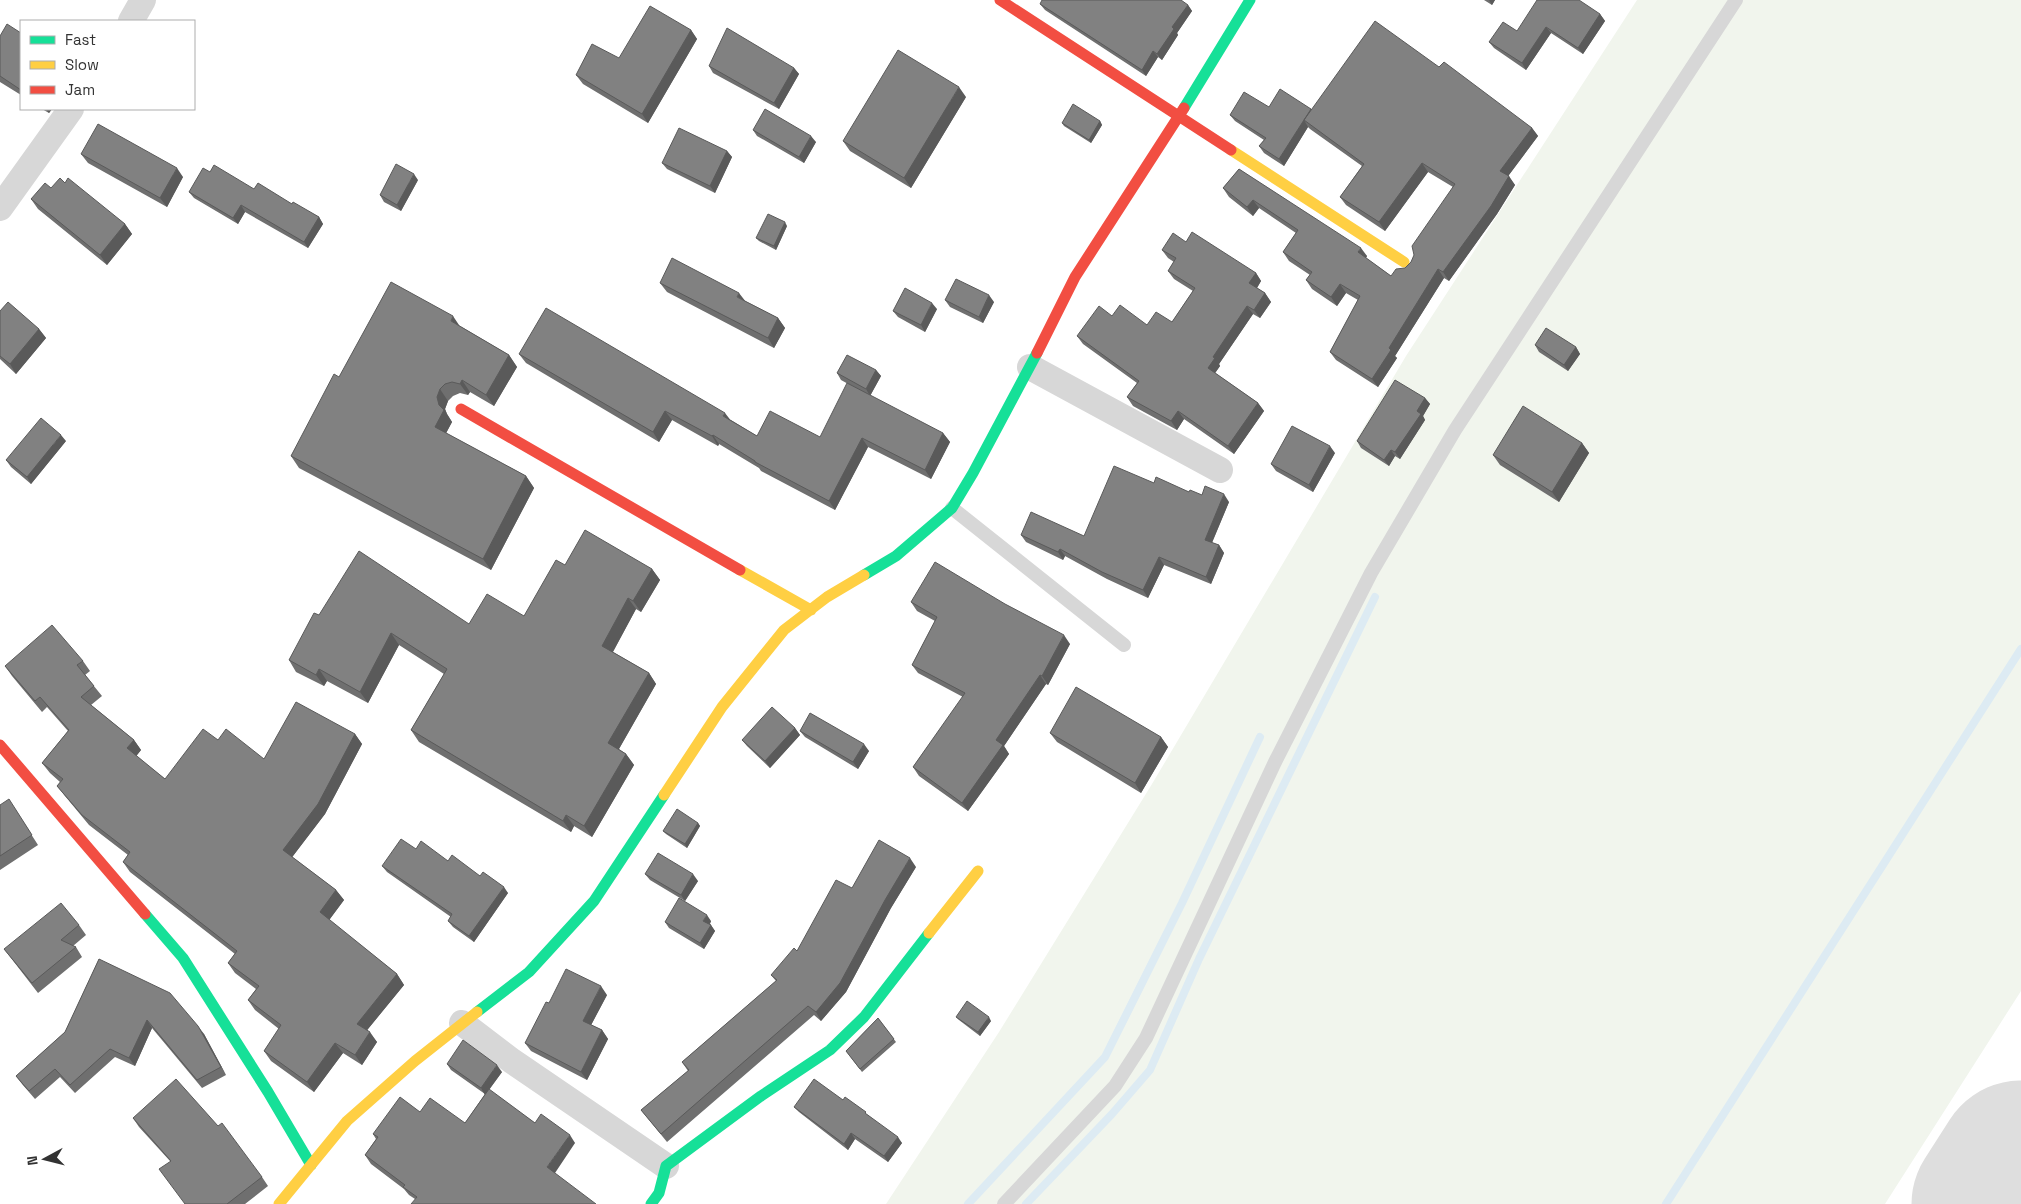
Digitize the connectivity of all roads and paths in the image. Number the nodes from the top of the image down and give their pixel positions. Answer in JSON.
{"nodes":[{"id":1,"x":143,"y":0,"type":"edge"},
{"id":2,"x":1000,"y":0,"type":"edge"},
{"id":3,"x":1250,"y":0,"type":"edge"},
{"id":4,"x":1736,"y":0,"type":"edge"},
{"id":5,"x":132,"y":20,"type":"edge"},
{"id":6,"x":70,"y":110,"type":"edge"},
{"id":7,"x":1179,"y":115,"type":"junction"},
{"id":8,"x":0,"y":208,"type":"edge"},
{"id":9,"x":1404,"y":262,"type":"dead end"},
{"id":10,"x":1030,"y":367,"type":"junction"},
{"id":11,"x":461,"y":409,"type":"dead end"},
{"id":12,"x":1220,"y":470,"type":"dead end"},
{"id":13,"x":952,"y":508,"type":"junction"},
{"id":14,"x":811,"y":610,"type":"junction"},
{"id":15,"x":1124,"y":645,"type":"dead end"},
{"id":16,"x":0,"y":745,"type":"edge"},
{"id":17,"x":978,"y":871,"type":"dead end"},
{"id":18,"x":462,"y":1023,"type":"junction"},
{"id":19,"x":311,"y":1165,"type":"junction"},
{"id":20,"x":666,"y":1166,"type":"junction"},
{"id":21,"x":279,"y":1204,"type":"edge"},
{"id":22,"x":651,"y":1204,"type":"edge"},
{"id":23,"x":1004,"y":1204,"type":"edge"}],
"edges":[{"from":1,"to":5,"type":"street"},
{"from":2,"to":7,"type":"street"},
{"from":3,"to":7,"type":"street"},
{"from":4,"to":23,"type":"lane"},
{"from":6,"to":8,"type":"street"},
{"from":7,"to":9,"type":"street"},
{"from":7,"to":10,"type":"street"},
{"from":10,"to":12,"type":"street"},
{"from":10,"to":13,"type":"street"},
{"from":11,"to":14,"type":"street"},
{"from":13,"to":14,"type":"street"},
{"from":13,"to":15,"type":"lane"},
{"from":14,"to":18,"type":"street"},
{"from":16,"to":19,"type":"street"},
{"from":17,"to":20,"type":"street"},
{"from":18,"to":19,"type":"street"},
{"from":18,"to":20,"type":"street"},
{"from":19,"to":21,"type":"street"},
{"from":20,"to":22,"type":"street"}]}
